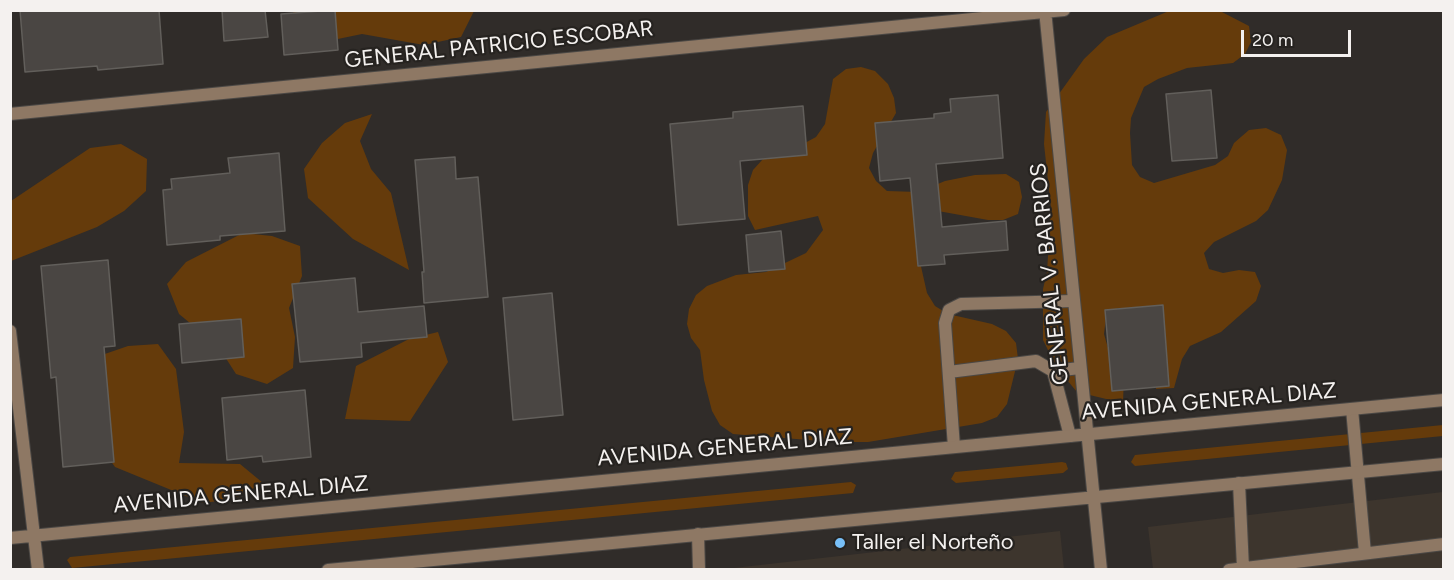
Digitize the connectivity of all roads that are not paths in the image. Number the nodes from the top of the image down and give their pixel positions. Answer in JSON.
{"nodes":[{"id":1,"x":1064,"y":10,"type":"edge"},
{"id":2,"x":1045,"y":11,"type":"edge"},
{"id":3,"x":10,"y":114,"type":"edge"},
{"id":4,"x":1073,"y":301,"type":"junction"},
{"id":5,"x":10,"y":332,"type":"edge"},
{"id":6,"x":1080,"y":368,"type":"junction"},
{"id":7,"x":1053,"y":371,"type":"junction"},
{"id":8,"x":949,"y":372,"type":"junction"},
{"id":9,"x":1443,"y":400,"type":"edge"},
{"id":10,"x":1352,"y":409,"type":"junction"},
{"id":11,"x":1086,"y":435,"type":"junction"},
{"id":12,"x":1070,"y":436,"type":"junction"},
{"id":13,"x":954,"y":447,"type":"junction"},
{"id":14,"x":1443,"y":464,"type":"edge"},
{"id":15,"x":1357,"y":472,"type":"junction"},
{"id":16,"x":1239,"y":483,"type":"junction"},
{"id":17,"x":1092,"y":497,"type":"junction"},
{"id":18,"x":698,"y":534,"type":"junction"},
{"id":19,"x":34,"y":536,"type":"junction"},
{"id":20,"x":10,"y":538,"type":"edge"},
{"id":21,"x":1443,"y":544,"type":"edge"},
{"id":22,"x":1365,"y":553,"type":"junction"},
{"id":23,"x":1243,"y":568,"type":"junction"},
{"id":24,"x":38,"y":570,"type":"edge"},
{"id":25,"x":328,"y":570,"type":"edge"},
{"id":26,"x":699,"y":570,"type":"edge"},
{"id":27,"x":1101,"y":570,"type":"edge"},
{"id":28,"x":1229,"y":570,"type":"edge"}],
"edges":[{"from":1,"to":2,"type":"street","name":"GENERAL PATRICIO ESCOBAR"},
{"from":2,"to":3,"type":"street","name":"GENERAL PATRICIO ESCOBAR"},
{"from":2,"to":4,"type":"street","name":"GENERAL V. BARRIOS"},
{"from":4,"to":6,"type":"street","name":"GENERAL V. BARRIOS"},
{"from":4,"to":8,"type":"street"},
{"from":5,"to":19,"type":"street"},
{"from":6,"to":7,"type":"street"},
{"from":6,"to":11,"type":"street","name":"GENERAL V. BARRIOS"},
{"from":7,"to":8,"type":"street"},
{"from":7,"to":12,"type":"street"},
{"from":8,"to":13,"type":"street"},
{"from":9,"to":10,"type":"street","name":"AVENIDA GENERAL DIAZ"},
{"from":10,"to":11,"type":"street","name":"AVENIDA GENERAL DIAZ"},
{"from":10,"to":15,"type":"street"},
{"from":11,"to":12,"type":"street","name":"AVENIDA GENERAL DIAZ"},
{"from":11,"to":17,"type":"street","name":"GENERAL V. BARRIOS"},
{"from":12,"to":13,"type":"street","name":"AVENIDA GENERAL DIAZ"},
{"from":13,"to":19,"type":"street","name":"AVENIDA GENERAL DIAZ"},
{"from":14,"to":15,"type":"street"},
{"from":15,"to":16,"type":"street"},
{"from":15,"to":22,"type":"street"},
{"from":16,"to":17,"type":"street"},
{"from":16,"to":23,"type":"street"},
{"from":17,"to":18,"type":"street"},
{"from":17,"to":27,"type":"street","name":"GENERAL V. BARRIOS"},
{"from":18,"to":25,"type":"street"},
{"from":18,"to":26,"type":"street"},
{"from":19,"to":20,"type":"street","name":"AVENIDA GENERAL DIAZ"},
{"from":19,"to":24,"type":"street"},
{"from":21,"to":22,"type":"street"},
{"from":22,"to":23,"type":"street"},
{"from":23,"to":28,"type":"street"}]}
